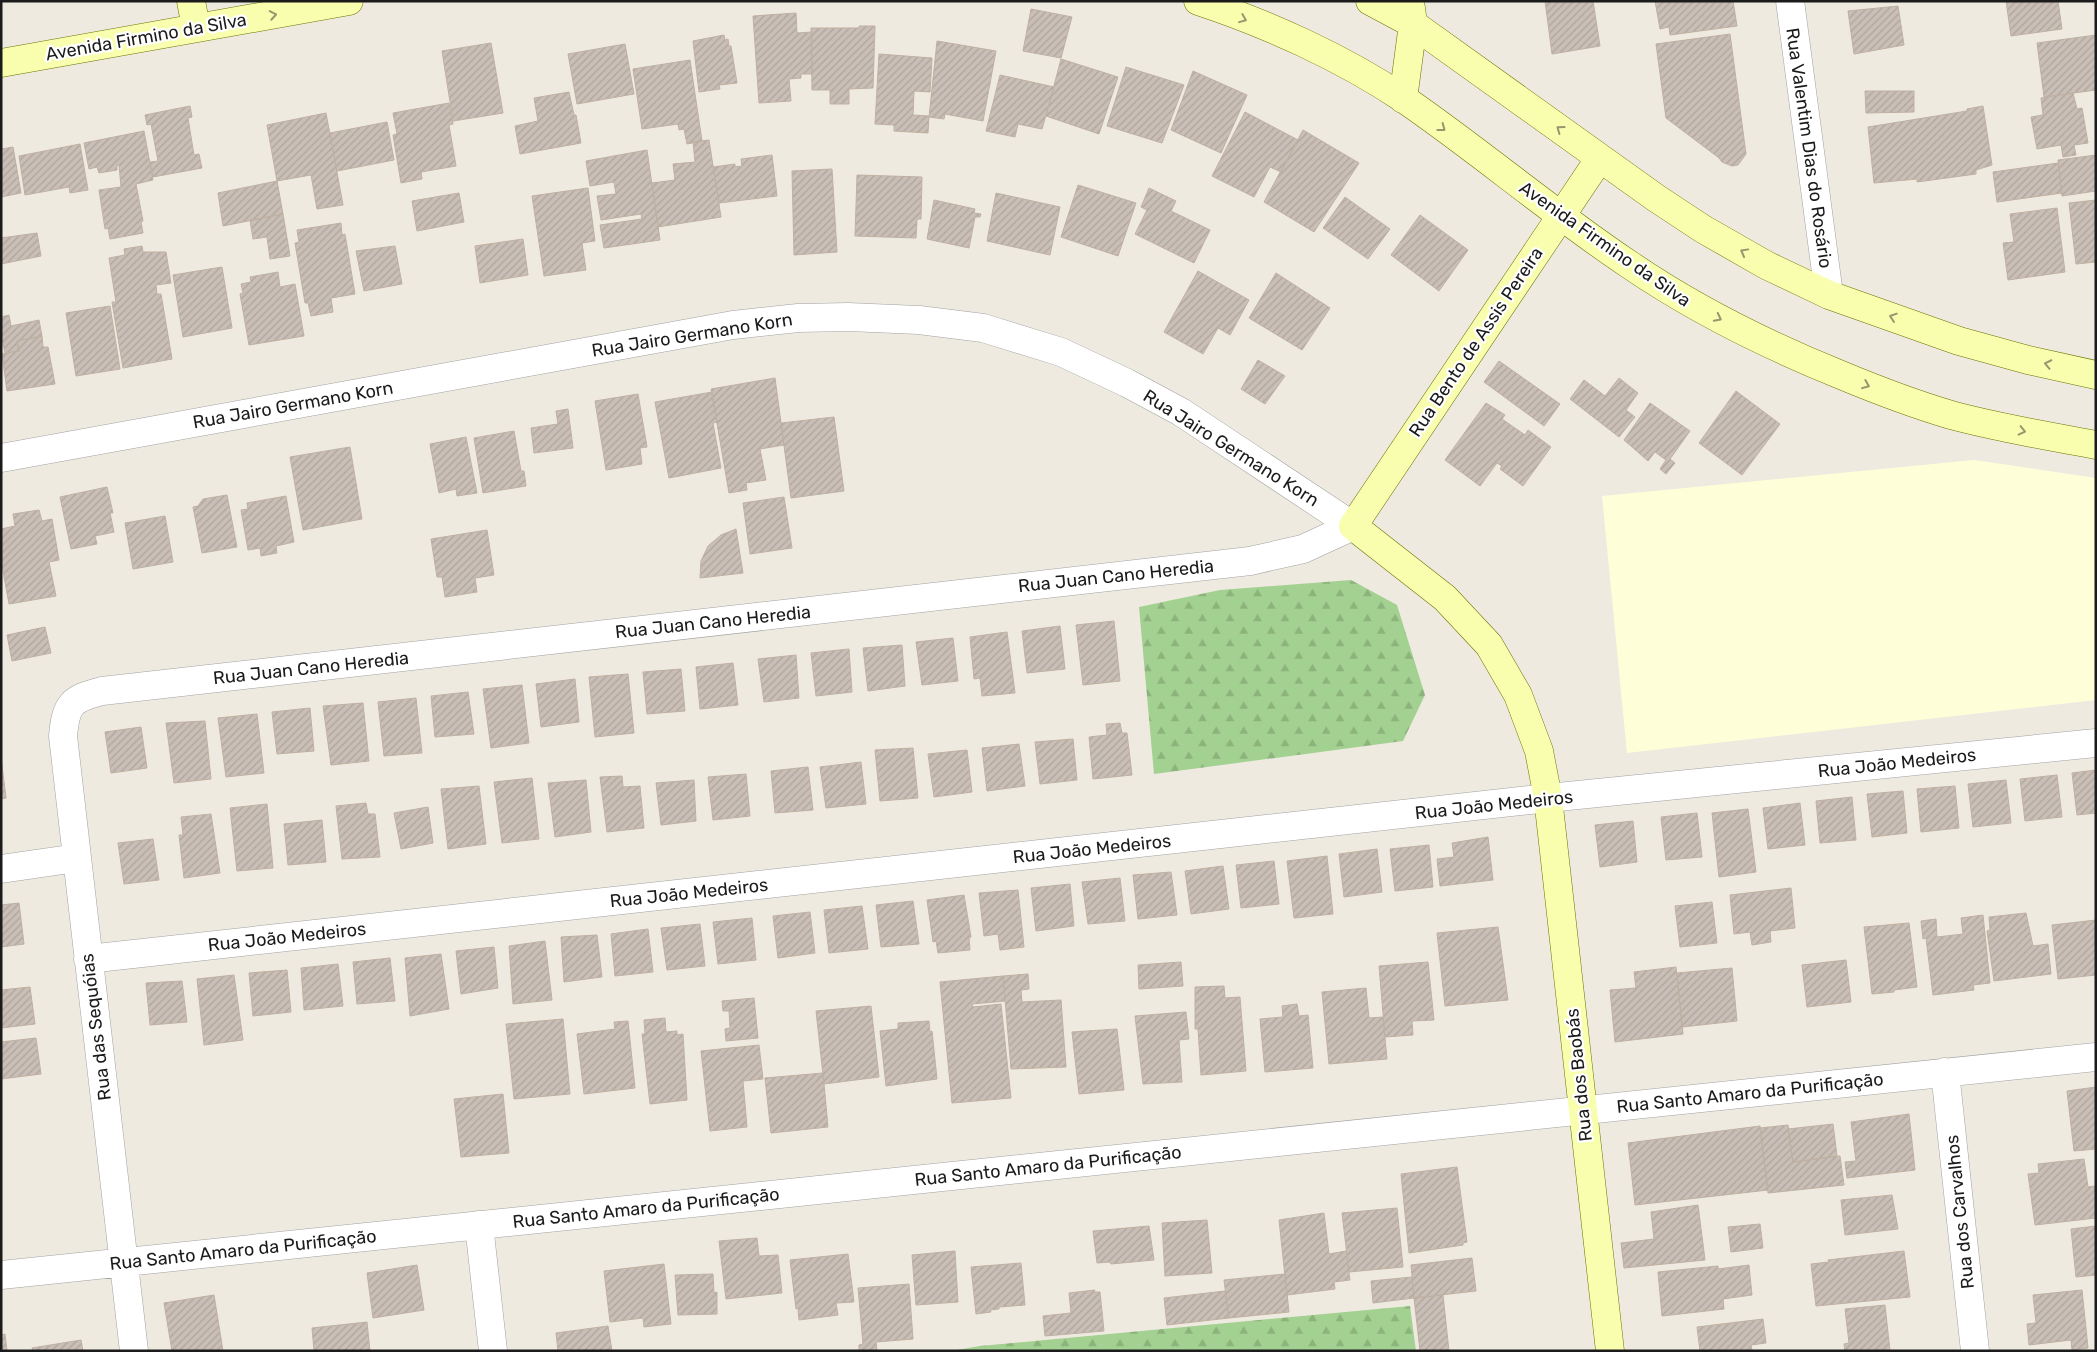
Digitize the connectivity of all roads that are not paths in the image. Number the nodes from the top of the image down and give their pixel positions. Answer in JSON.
{"nodes":[{"id":1,"x":191,"y":1,"type":"edge"},
{"id":2,"x":349,"y":1,"type":"edge"},
{"id":3,"x":1198,"y":1,"type":"edge"},
{"id":4,"x":1370,"y":1,"type":"edge"},
{"id":5,"x":1790,"y":1,"type":"edge"},
{"id":6,"x":1411,"y":13,"type":"edge"},
{"id":7,"x":196,"y":28,"type":"junction"},
{"id":8,"x":1,"y":63,"type":"edge"},
{"id":9,"x":1403,"y":99,"type":"junction"},
{"id":10,"x":1600,"y":158,"type":"junction"},
{"id":11,"x":1560,"y":215,"type":"junction"},
{"id":12,"x":1829,"y":295,"type":"junction"},
{"id":13,"x":2096,"y":375,"type":"edge"},
{"id":14,"x":2096,"y":445,"type":"edge"},
{"id":15,"x":1,"y":458,"type":"edge"},
{"id":16,"x":1354,"y":526,"type":"junction"},
{"id":17,"x":70,"y":705,"type":"joint"},
{"id":18,"x":2096,"y":743,"type":"edge"},
{"id":19,"x":1548,"y":798,"type":"junction"},
{"id":20,"x":77,"y":858,"type":"junction"},
{"id":21,"x":1,"y":869,"type":"edge"},
{"id":22,"x":88,"y":959,"type":"junction"},
{"id":23,"x":2096,"y":1057,"type":"edge"},
{"id":24,"x":1945,"y":1072,"type":"junction"},
{"id":25,"x":1583,"y":1110,"type":"junction"},
{"id":26,"x":479,"y":1225,"type":"junction"},
{"id":27,"x":124,"y":1262,"type":"junction"},
{"id":28,"x":1,"y":1275,"type":"edge"},
{"id":29,"x":134,"y":1351,"type":"edge"},
{"id":30,"x":493,"y":1351,"type":"edge"},
{"id":31,"x":1610,"y":1351,"type":"edge"},
{"id":32,"x":1975,"y":1351,"type":"edge"}],
"edges":[{"from":1,"to":7,"type":"street"},
{"from":7,"to":2,"type":"street","name":"Avenida Firmino da Silva","one_way":true},
{"from":3,"to":9,"type":"street","name":"Avenida Firmino da Silva","one_way":true},
{"from":4,"to":6,"type":"street"},
{"from":5,"to":12,"type":"street","name":"Rua Valentim Dias do Rosário"},
{"from":6,"to":9,"type":"street"},
{"from":10,"to":6,"type":"street","one_way":true},
{"from":7,"to":8,"type":"street","name":"Avenida Firmino da Silva"},
{"from":9,"to":11,"type":"street","name":"Avenida Firmino da Silva","one_way":true},
{"from":10,"to":11,"type":"street","name":"Rua Bento de Assis Pereira"},
{"from":12,"to":10,"type":"street","one_way":true},
{"from":11,"to":14,"type":"street","name":"Avenida Firmino da Silva","one_way":true},
{"from":11,"to":16,"type":"street","name":"Rua Bento de Assis Pereira"},
{"from":13,"to":12,"type":"street","one_way":true},
{"from":15,"to":16,"type":"street","name":"Rua Jairo Germano Korn"},
{"from":16,"to":17,"type":"street","name":"Rua Juan Cano Heredia"},
{"from":16,"to":19,"type":"street","name":"Rua Jairo Germano Korn"},
{"from":17,"to":20,"type":"street","name":"Rua das Sequóias"},
{"from":18,"to":19,"type":"street","name":"Rua João Medeiros"},
{"from":19,"to":22,"type":"street","name":"Rua João Medeiros"},
{"from":19,"to":25,"type":"street","name":"Rua dos Baobás"},
{"from":20,"to":21,"type":"street"},
{"from":20,"to":22,"type":"street","name":"Rua das Sequóias"},
{"from":22,"to":27,"type":"street","name":"Rua das Sequóias"},
{"from":23,"to":24,"type":"street","name":"Rua Santo Amaro da Purificação"},
{"from":24,"to":25,"type":"street","name":"Rua Santo Amaro da Purificação"},
{"from":24,"to":32,"type":"street","name":"Rua dos Carvalhos"},
{"from":25,"to":26,"type":"street","name":"Rua Santo Amaro da Purificação"},
{"from":25,"to":31,"type":"street","name":"Rua dos Baobás"},
{"from":26,"to":27,"type":"street","name":"Rua Santo Amaro da Purificação"},
{"from":26,"to":30,"type":"street"},
{"from":27,"to":28,"type":"street","name":"Rua Santo Amaro da Purificação"},
{"from":27,"to":29,"type":"street","name":"Rua das Sequóias"}]}
